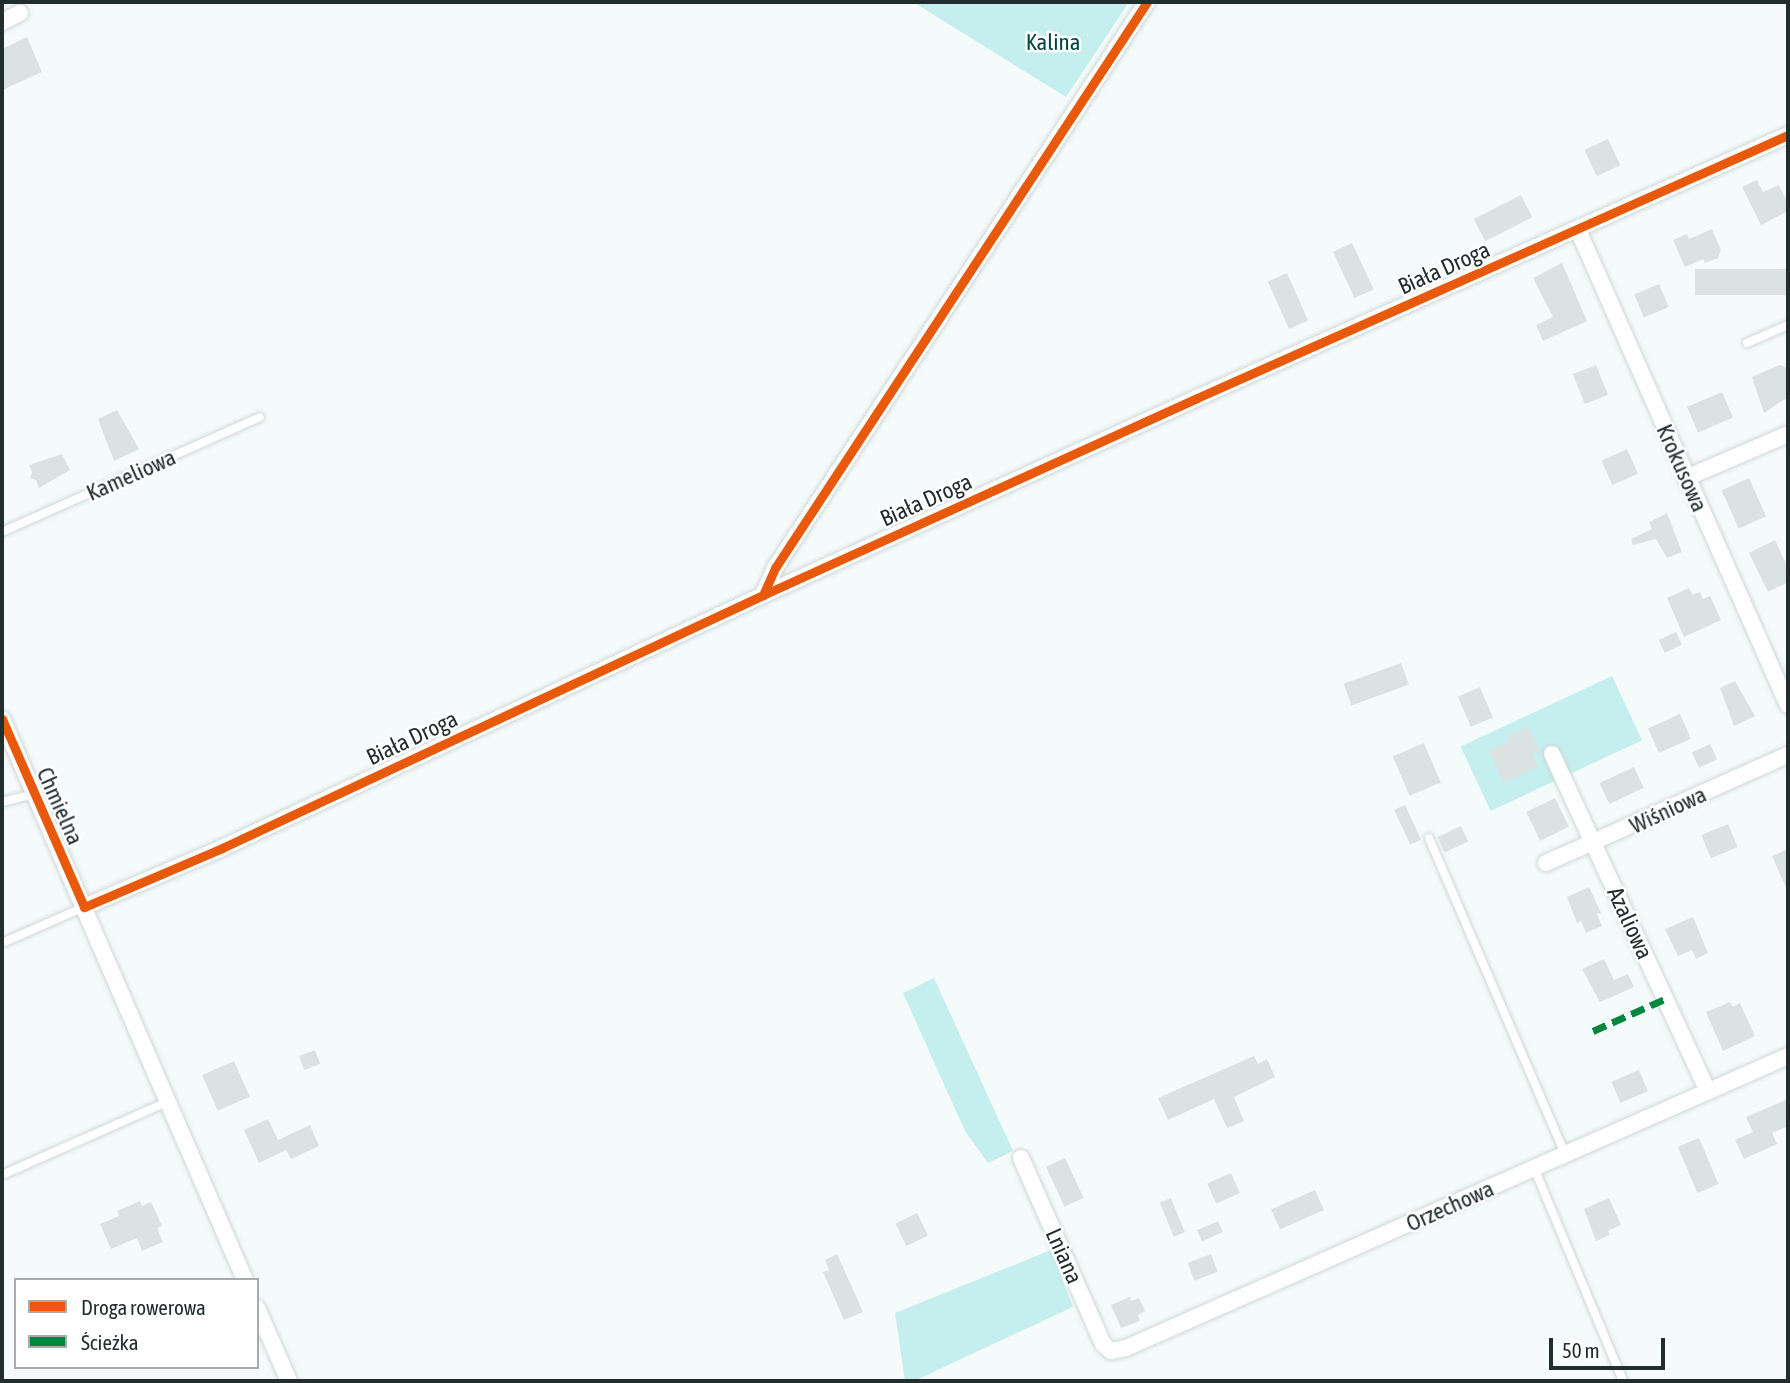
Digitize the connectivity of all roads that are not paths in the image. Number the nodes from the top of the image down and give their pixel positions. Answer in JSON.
{"nodes":[{"id":1,"x":1147,"y":2,"type":"edge"},
{"id":2,"x":20,"y":13,"type":"dead end"},
{"id":3,"x":2,"y":22,"type":"edge"},
{"id":4,"x":1788,"y":135,"type":"edge"},
{"id":5,"x":1578,"y":230,"type":"junction"},
{"id":6,"x":1788,"y":325,"type":"edge"},
{"id":7,"x":1747,"y":343,"type":"dead end"},
{"id":8,"x":260,"y":417,"type":"dead end"},
{"id":9,"x":1788,"y":434,"type":"edge"},
{"id":10,"x":1686,"y":478,"type":"junction"},
{"id":11,"x":2,"y":532,"type":"edge"},
{"id":12,"x":763,"y":595,"type":"junction"},
{"id":13,"x":1788,"y":705,"type":"edge"},
{"id":14,"x":2,"y":719,"type":"edge"},
{"id":15,"x":1552,"y":754,"type":"dead end"},
{"id":16,"x":1788,"y":755,"type":"edge"},
{"id":17,"x":34,"y":794,"type":"junction"},
{"id":18,"x":2,"y":802,"type":"edge"},
{"id":19,"x":1429,"y":838,"type":"dead end"},
{"id":20,"x":1593,"y":844,"type":"junction"},
{"id":21,"x":1546,"y":863,"type":"dead end"},
{"id":22,"x":83,"y":907,"type":"junction"},
{"id":23,"x":2,"y":943,"type":"edge"},
{"id":24,"x":1788,"y":1056,"type":"edge"},
{"id":25,"x":1708,"y":1092,"type":"junction"},
{"id":26,"x":167,"y":1102,"type":"junction"},
{"id":27,"x":1565,"y":1154,"type":"junction"},
{"id":28,"x":1021,"y":1158,"type":"dead end"},
{"id":29,"x":1534,"y":1168,"type":"junction"},
{"id":30,"x":2,"y":1175,"type":"edge"},
{"id":31,"x":244,"y":1278,"type":"edge"},
{"id":32,"x":259,"y":1313,"type":"edge"},
{"id":33,"x":1111,"y":1351,"type":"joint"},
{"id":34,"x":289,"y":1381,"type":"edge"},
{"id":35,"x":1623,"y":1381,"type":"edge"}],
"edges":[{"from":1,"to":12,"type":"street"},
{"from":2,"to":3,"type":"street"},
{"from":4,"to":5,"type":"street","name":"Biała Droga"},
{"from":5,"to":10,"type":"street","name":"Krokusowa"},
{"from":5,"to":12,"type":"street","name":"Biała Droga"},
{"from":6,"to":7,"type":"lane"},
{"from":8,"to":11,"type":"lane","name":"Kameliowa"},
{"from":9,"to":10,"type":"street"},
{"from":10,"to":13,"type":"street","name":"Krokusowa"},
{"from":12,"to":22,"type":"street","name":"Biała Droga"},
{"from":14,"to":17,"type":"street","name":"Chmielna"},
{"from":15,"to":20,"type":"street","name":"Azaliowa"},
{"from":16,"to":20,"type":"street","name":"Wiśniowa"},
{"from":17,"to":18,"type":"lane"},
{"from":17,"to":22,"type":"street","name":"Chmielna"},
{"from":19,"to":27,"type":"lane"},
{"from":20,"to":21,"type":"street","name":"Wiśniowa"},
{"from":20,"to":25,"type":"street","name":"Azaliowa"},
{"from":22,"to":23,"type":"lane"},
{"from":22,"to":26,"type":"street","name":"Chmielna"},
{"from":24,"to":25,"type":"street","name":"Orzechowa"},
{"from":25,"to":27,"type":"street","name":"Orzechowa"},
{"from":26,"to":30,"type":"lane"},
{"from":26,"to":31,"type":"street","name":"Chmielna"},
{"from":27,"to":29,"type":"street","name":"Orzechowa"},
{"from":28,"to":33,"type":"street","name":"Lniana"},
{"from":29,"to":33,"type":"street","name":"Orzechowa"},
{"from":29,"to":35,"type":"lane"},
{"from":32,"to":34,"type":"street"}]}
